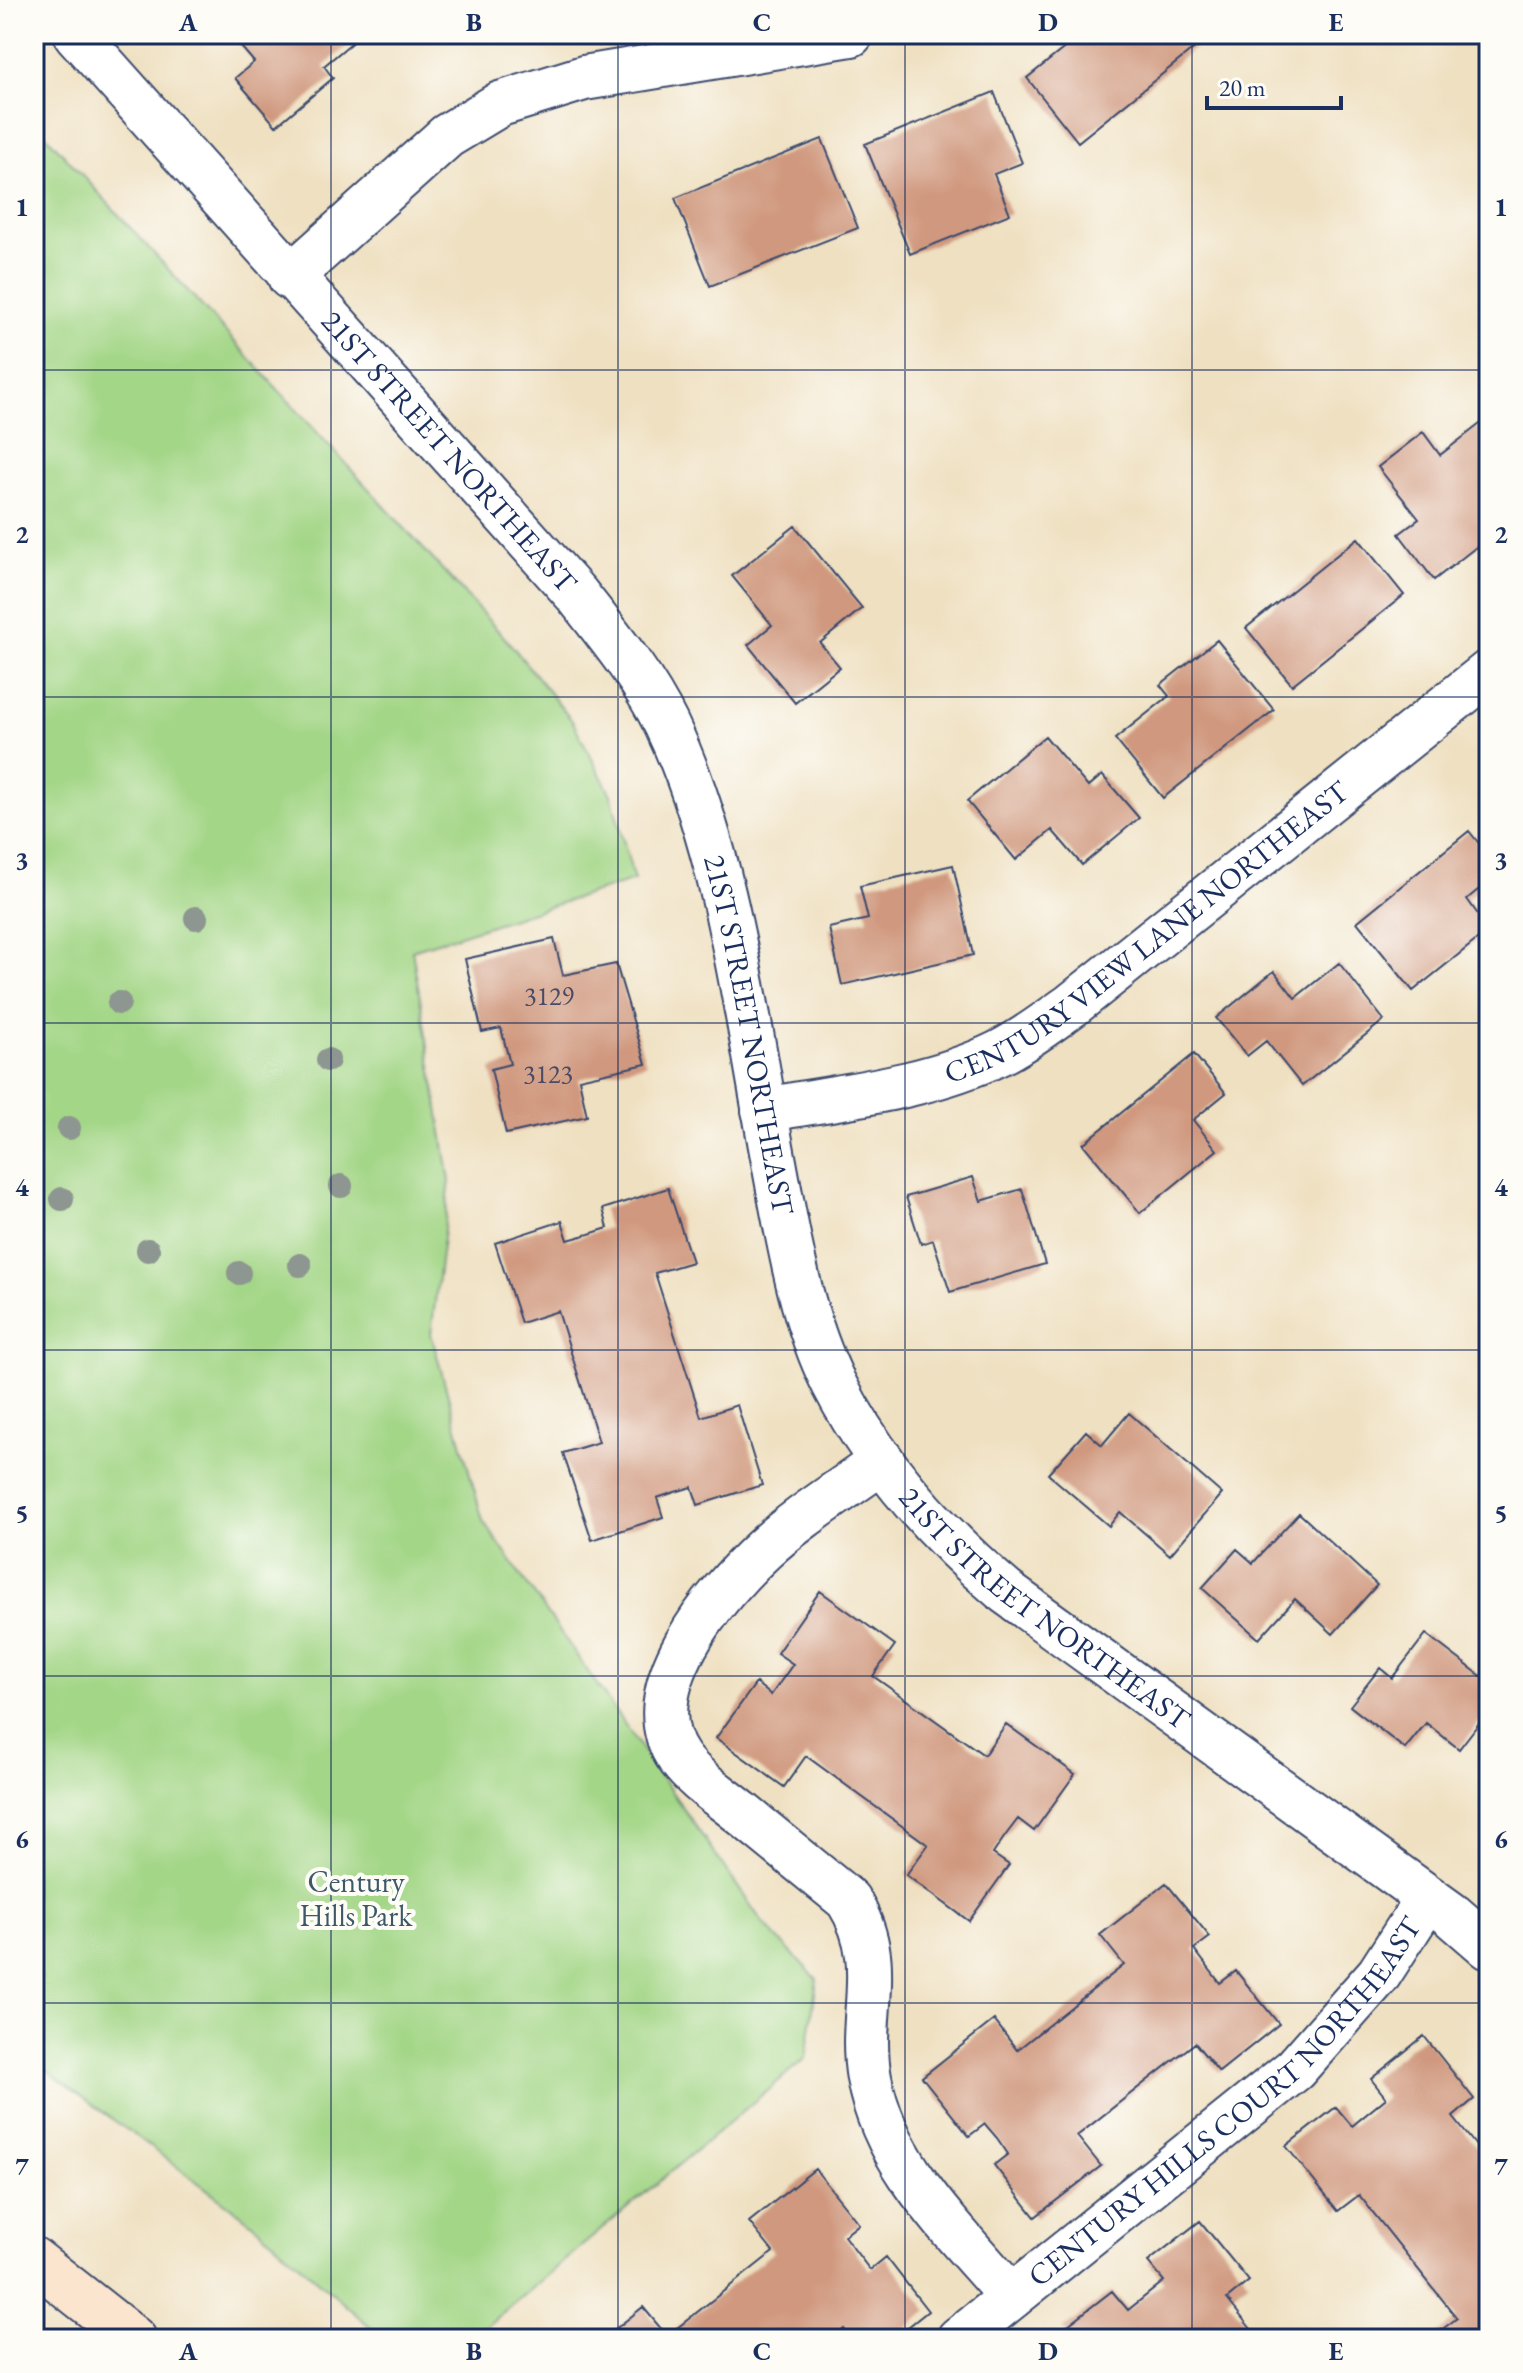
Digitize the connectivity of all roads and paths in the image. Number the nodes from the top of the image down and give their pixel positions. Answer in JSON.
{"nodes":[{"id":1,"x":76,"y":34,"type":"edge"},
{"id":2,"x":851,"y":34,"type":"edge"},
{"id":3,"x":290,"y":277,"type":"junction"},
{"id":4,"x":1489,"y":672,"type":"edge"},
{"id":5,"x":764,"y":1110,"type":"junction"},
{"id":6,"x":882,"y":1461,"type":"junction"},
{"id":7,"x":1428,"y":1898,"type":"junction"},
{"id":8,"x":1489,"y":1947,"type":"edge"},
{"id":9,"x":34,"y":2260,"type":"edge"},
{"id":10,"x":1011,"y":2297,"type":"junction"},
{"id":11,"x":134,"y":2339,"type":"edge"},
{"id":12,"x":959,"y":2339,"type":"edge"}],
"edges":[{"from":1,"to":3,"type":"street","name":"21ST STREET NORTHEAST"},
{"from":2,"to":3,"type":"street"},
{"from":3,"to":5,"type":"street","name":"21ST STREET NORTHEAST"},
{"from":4,"to":5,"type":"street","name":"CENTURY VIEW LANE NORTHEAST"},
{"from":5,"to":6,"type":"street","name":"21ST STREET NORTHEAST"},
{"from":6,"to":7,"type":"street","name":"21ST STREET NORTHEAST"},
{"from":6,"to":10,"type":"street","name":"CENTURY HILLS COURT NORTHEAST"},
{"from":7,"to":8,"type":"street","name":"21ST STREET NORTHEAST"},
{"from":7,"to":10,"type":"street","name":"CENTURY HILLS COURT NORTHEAST"},
{"from":9,"to":11,"type":"main road"},
{"from":10,"to":12,"type":"street","name":"CENTURY HILLS COURT NORTHEAST"}]}
